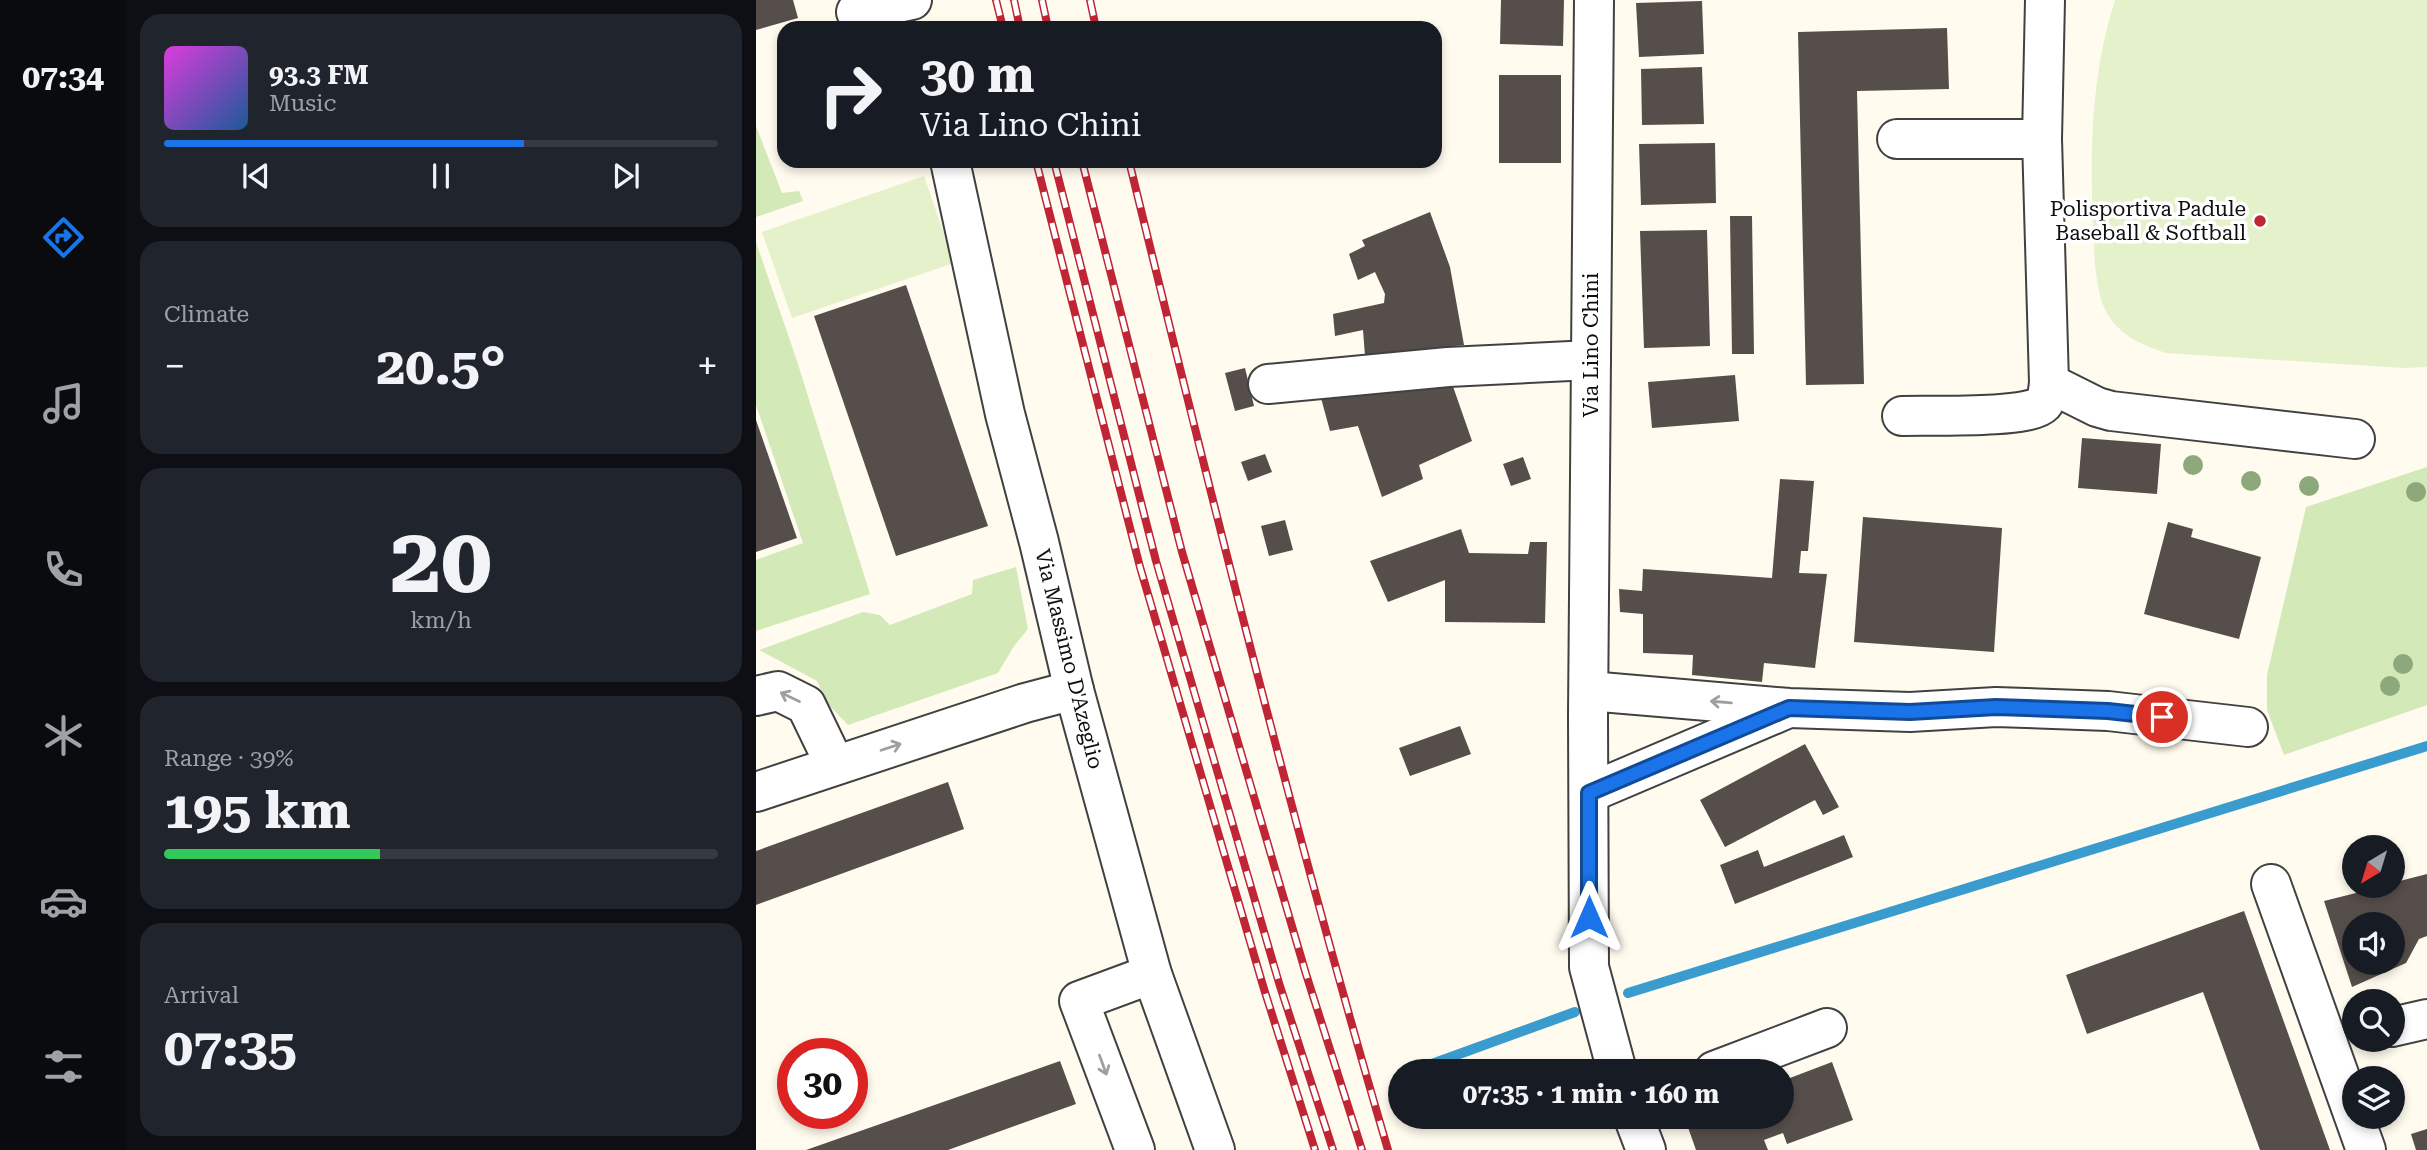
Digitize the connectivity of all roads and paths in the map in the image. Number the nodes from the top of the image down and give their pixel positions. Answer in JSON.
{"nodes":[{"id":1,"x":912,"y":0,"type":"edge"},
{"id":2,"x":919,"y":0,"type":"edge"},
{"id":3,"x":1594,"y":0,"type":"edge"},
{"id":4,"x":2045,"y":0,"type":"edge"},
{"id":5,"x":856,"y":12,"type":"dead end"},
{"id":6,"x":924,"y":21,"type":"edge"},
{"id":7,"x":1897,"y":139,"type":"dead end"},
{"id":8,"x":2042,"y":139,"type":"junction"},
{"id":9,"x":952,"y":168,"type":"edge"},
{"id":10,"x":1591,"y":360,"type":"junction"},
{"id":11,"x":2049,"y":383,"type":"junction"},
{"id":12,"x":1268,"y":384,"type":"dead end"},
{"id":13,"x":1902,"y":416,"type":"dead end"},
{"id":14,"x":2356,"y":439,"type":"dead end"},
{"id":15,"x":1074,"y":690,"type":"junction"},
{"id":16,"x":1588,"y":691,"type":"junction"},
{"id":17,"x":756,"y":696,"type":"edge"},
{"id":18,"x":1789,"y":708,"type":"junction"},
{"id":19,"x":2248,"y":727,"type":"dead end"},
{"id":20,"x":835,"y":765,"type":"junction"},
{"id":21,"x":756,"y":792,"type":"edge"},
{"id":22,"x":1589,"y":793,"type":"junction"},
{"id":23,"x":2271,"y":884,"type":"dead end"},
{"id":24,"x":1152,"y":974,"type":"junction"},
{"id":25,"x":2427,"y":1019,"type":"edge"},
{"id":26,"x":2405,"y":1024,"type":"edge"},
{"id":27,"x":1827,"y":1028,"type":"dead end"},
{"id":28,"x":2341,"y":1040,"type":"edge"},
{"id":29,"x":1613,"y":1058,"type":"edge"},
{"id":30,"x":1746,"y":1059,"type":"edge"},
{"id":31,"x":1638,"y":1129,"type":"edge"},
{"id":32,"x":1135,"y":1150,"type":"edge"},
{"id":33,"x":1215,"y":1150,"type":"edge"},
{"id":34,"x":1646,"y":1150,"type":"edge"},
{"id":35,"x":2366,"y":1150,"type":"edge"}],
"edges":[{"from":1,"to":5,"type":"street"},
{"from":2,"to":6,"type":"street"},
{"from":3,"to":10,"type":"street","name":"Via Lino Chini"},
{"from":4,"to":8,"type":"street"},
{"from":7,"to":8,"type":"street"},
{"from":8,"to":11,"type":"street"},
{"from":9,"to":15,"type":"street","name":"Via Massimo D'Azeglio"},
{"from":10,"to":12,"type":"street"},
{"from":10,"to":16,"type":"street","name":"Via Lino Chini"},
{"from":11,"to":13,"type":"street"},
{"from":11,"to":14,"type":"street"},
{"from":20,"to":15,"type":"street","one_way":true},
{"from":15,"to":24,"type":"street","name":"Via Massimo D'Azeglio"},
{"from":18,"to":16,"type":"street","one_way":true},
{"from":16,"to":22,"type":"street","name":"Via Lino Chini"},
{"from":20,"to":17,"type":"street","one_way":true},
{"from":18,"to":19,"type":"street"},
{"from":18,"to":22,"type":"street"},
{"from":20,"to":21,"type":"street"},
{"from":22,"to":29,"type":"street","name":"Via Lino Chini"},
{"from":23,"to":28,"type":"street"},
{"from":24,"to":32,"type":"street","one_way":true},
{"from":24,"to":33,"type":"street","name":"Via Massimo D'Azeglio"},
{"from":25,"to":26,"type":"street"},
{"from":27,"to":30,"type":"street"},
{"from":28,"to":35,"type":"street"},
{"from":31,"to":34,"type":"street"}]}
